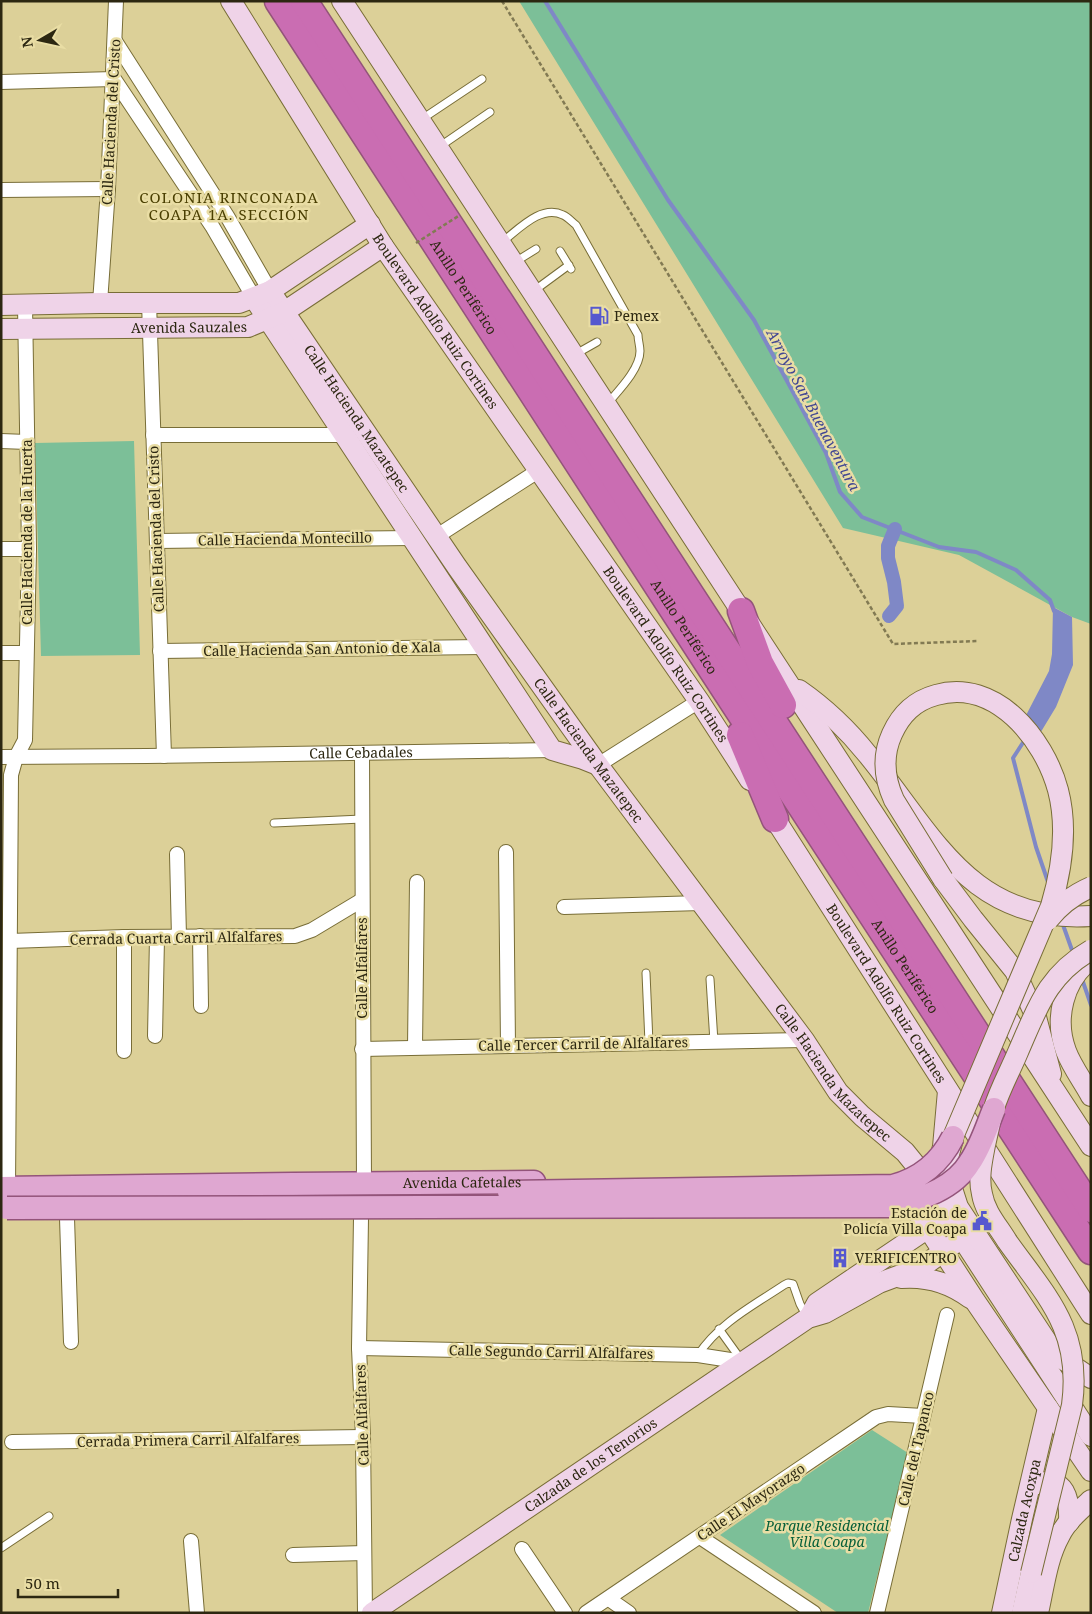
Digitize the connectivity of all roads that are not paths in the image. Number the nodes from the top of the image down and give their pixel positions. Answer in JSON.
{"nodes":[{"id":1,"x":116,"y":1,"type":"edge"},
{"id":2,"x":231,"y":1,"type":"edge"},
{"id":3,"x":278,"y":1,"type":"edge"},
{"id":4,"x":304,"y":1,"type":"edge"},
{"id":5,"x":342,"y":1,"type":"edge"},
{"id":6,"x":115,"y":41,"type":"junction"},
{"id":7,"x":114,"y":79,"type":"junction"},
{"id":8,"x":482,"y":79,"type":"dead end"},
{"id":9,"x":1,"y":82,"type":"edge"},
{"id":10,"x":490,"y":112,"type":"dead end"},
{"id":11,"x":420,"y":120,"type":"junction"},
{"id":12,"x":438,"y":148,"type":"junction"},
{"id":13,"x":101,"y":189,"type":"junction"},
{"id":14,"x":1,"y":190,"type":"edge"},
{"id":15,"x":227,"y":216,"type":"junction"},
{"id":16,"x":370,"y":224,"type":"junction"},
{"id":17,"x":212,"y":226,"type":"junction"},
{"id":18,"x":500,"y":244,"type":"junction"},
{"id":19,"x":383,"y":246,"type":"junction"},
{"id":20,"x":536,"y":249,"type":"dead end"},
{"id":21,"x":560,"y":251,"type":"dead end"},
{"id":22,"x":513,"y":263,"type":"junction"},
{"id":23,"x":532,"y":292,"type":"junction"},
{"id":24,"x":262,"y":295,"type":"junction"},
{"id":25,"x":149,"y":302,"type":"junction"},
{"id":26,"x":216,"y":302,"type":"junction"},
{"id":27,"x":100,"y":303,"type":"junction"},
{"id":28,"x":1,"y":305,"type":"edge"},
{"id":29,"x":25,"y":305,"type":"junction"},
{"id":30,"x":277,"y":315,"type":"junction"},
{"id":31,"x":215,"y":327,"type":"junction"},
{"id":32,"x":150,"y":328,"type":"junction"},
{"id":33,"x":1,"y":329,"type":"edge"},
{"id":34,"x":25,"y":329,"type":"junction"},
{"id":35,"x":597,"y":342,"type":"dead end"},
{"id":36,"x":574,"y":356,"type":"junction"},
{"id":37,"x":316,"y":375,"type":"junction"},
{"id":38,"x":606,"y":405,"type":"junction"},
{"id":39,"x":153,"y":435,"type":"junction"},
{"id":40,"x":345,"y":435,"type":"junction"},
{"id":41,"x":1,"y":441,"type":"edge"},
{"id":42,"x":27,"y":442,"type":"junction"},
{"id":43,"x":538,"y":471,"type":"junction"},
{"id":44,"x":436,"y":536,"type":"junction"},
{"id":45,"x":412,"y":538,"type":"junction"},
{"id":46,"x":157,"y":541,"type":"junction"},
{"id":47,"x":1,"y":549,"type":"edge"},
{"id":48,"x":29,"y":549,"type":"junction"},
{"id":49,"x":457,"y":567,"type":"junction"},
{"id":50,"x":440,"y":580,"type":"junction"},
{"id":51,"x":741,"y":611,"type":"junction"},
{"id":52,"x":483,"y":647,"type":"junction"},
{"id":53,"x":160,"y":651,"type":"junction"},
{"id":54,"x":1,"y":653,"type":"edge"},
{"id":55,"x":26,"y":653,"type":"junction"},
{"id":56,"x":716,"y":676,"type":"junction"},
{"id":57,"x":789,"y":683,"type":"junction"},
{"id":58,"x":699,"y":701,"type":"junction"},
{"id":59,"x":552,"y":750,"type":"junction"},
{"id":60,"x":362,"y":753,"type":"junction"},
{"id":61,"x":164,"y":756,"type":"junction"},
{"id":62,"x":1,"y":757,"type":"edge"},
{"id":63,"x":16,"y":757,"type":"junction"},
{"id":64,"x":598,"y":765,"type":"junction"},
{"id":65,"x":832,"y":810,"type":"junction"},
{"id":66,"x":362,"y":819,"type":"junction"},
{"id":67,"x":775,"y":819,"type":"junction"},
{"id":68,"x":274,"y":823,"type":"dead end"},
{"id":69,"x":506,"y":852,"type":"dead end"},
{"id":70,"x":177,"y":854,"type":"dead end"},
{"id":71,"x":417,"y":882,"type":"dead end"},
{"id":72,"x":1091,"y":887,"type":"edge"},
{"id":73,"x":362,"y":900,"type":"junction"},
{"id":74,"x":701,"y":903,"type":"junction"},
{"id":75,"x":564,"y":907,"type":"dead end"},
{"id":76,"x":1091,"y":916,"type":"edge"},
{"id":77,"x":1038,"y":934,"type":"junction"},
{"id":78,"x":200,"y":936,"type":"junction"},
{"id":79,"x":179,"y":937,"type":"junction"},
{"id":80,"x":124,"y":938,"type":"junction"},
{"id":81,"x":157,"y":938,"type":"junction"},
{"id":82,"x":10,"y":941,"type":"junction"},
{"id":83,"x":1091,"y":950,"type":"edge"},
{"id":84,"x":1091,"y":959,"type":"edge"},
{"id":85,"x":646,"y":974,"type":"dead end"},
{"id":86,"x":710,"y":979,"type":"dead end"},
{"id":87,"x":201,"y":1006,"type":"dead end"},
{"id":88,"x":155,"y":1036,"type":"dead end"},
{"id":89,"x":804,"y":1040,"type":"junction"},
{"id":90,"x":714,"y":1042,"type":"junction"},
{"id":91,"x":649,"y":1043,"type":"junction"},
{"id":92,"x":508,"y":1046,"type":"junction"},
{"id":93,"x":415,"y":1048,"type":"junction"},
{"id":94,"x":362,"y":1049,"type":"junction"},
{"id":95,"x":124,"y":1051,"type":"dead end"},
{"id":96,"x":5,"y":1078,"type":"edge"},
{"id":97,"x":948,"y":1091,"type":"junction"},
{"id":98,"x":1055,"y":1091,"type":"junction"},
{"id":99,"x":1091,"y":1096,"type":"edge"},
{"id":100,"x":994,"y":1109,"type":"junction"},
{"id":101,"x":953,"y":1137,"type":"junction"},
{"id":102,"x":1091,"y":1146,"type":"edge"},
{"id":103,"x":922,"y":1172,"type":"junction"},
{"id":104,"x":896,"y":1178,"type":"junction"},
{"id":105,"x":858,"y":1179,"type":"junction"},
{"id":106,"x":293,"y":1184,"type":"junction"},
{"id":107,"x":364,"y":1184,"type":"junction"},
{"id":108,"x":390,"y":1184,"type":"junction"},
{"id":109,"x":4,"y":1202,"type":"edge"},
{"id":110,"x":1091,"y":1209,"type":"edge"},
{"id":111,"x":852,"y":1214,"type":"junction"},
{"id":112,"x":947,"y":1216,"type":"junction"},
{"id":113,"x":67,"y":1218,"type":"junction"},
{"id":114,"x":290,"y":1218,"type":"junction"},
{"id":115,"x":361,"y":1218,"type":"junction"},
{"id":116,"x":923,"y":1220,"type":"junction"},
{"id":117,"x":962,"y":1238,"type":"junction"},
{"id":118,"x":1091,"y":1251,"type":"edge"},
{"id":119,"x":944,"y":1252,"type":"junction"},
{"id":120,"x":897,"y":1278,"type":"junction"},
{"id":121,"x":974,"y":1301,"type":"junction"},
{"id":122,"x":1091,"y":1314,"type":"edge"},
{"id":123,"x":947,"y":1315,"type":"dead end"},
{"id":124,"x":808,"y":1318,"type":"junction"},
{"id":125,"x":719,"y":1329,"type":"junction"},
{"id":126,"x":72,"y":1342,"type":"dead end"},
{"id":127,"x":359,"y":1348,"type":"junction"},
{"id":128,"x":698,"y":1355,"type":"junction"},
{"id":129,"x":743,"y":1362,"type":"junction"},
{"id":130,"x":1091,"y":1378,"type":"edge"},
{"id":131,"x":1048,"y":1408,"type":"junction"},
{"id":132,"x":923,"y":1416,"type":"junction"},
{"id":133,"x":1091,"y":1436,"type":"edge"},
{"id":134,"x":363,"y":1437,"type":"junction"},
{"id":135,"x":12,"y":1442,"type":"dead end"},
{"id":136,"x":1091,"y":1470,"type":"edge"},
{"id":137,"x":1029,"y":1488,"type":"junction"},
{"id":138,"x":49,"y":1516,"type":"dead end"},
{"id":139,"x":1078,"y":1516,"type":"edge"},
{"id":140,"x":1022,"y":1519,"type":"junction"},
{"id":141,"x":700,"y":1537,"type":"junction"},
{"id":142,"x":191,"y":1541,"type":"dead end"},
{"id":143,"x":1,"y":1548,"type":"edge"},
{"id":144,"x":522,"y":1549,"type":"dead end"},
{"id":145,"x":364,"y":1553,"type":"junction"},
{"id":146,"x":293,"y":1555,"type":"dead end"},
{"id":147,"x":609,"y":1599,"type":"junction"},
{"id":148,"x":197,"y":1613,"type":"edge"},
{"id":149,"x":365,"y":1613,"type":"edge"},
{"id":150,"x":372,"y":1613,"type":"edge"},
{"id":151,"x":565,"y":1613,"type":"edge"},
{"id":152,"x":586,"y":1613,"type":"edge"},
{"id":153,"x":629,"y":1613,"type":"edge"},
{"id":154,"x":814,"y":1613,"type":"edge"},
{"id":155,"x":877,"y":1613,"type":"edge"},
{"id":156,"x":1002,"y":1613,"type":"edge"},
{"id":157,"x":1022,"y":1613,"type":"edge"},
{"id":158,"x":1038,"y":1613,"type":"edge"}],
"edges":[{"from":1,"to":6,"type":"street","name":"Calle Hacienda del Cristo"},
{"from":2,"to":16,"type":"main road","name":"Boulevard Adolfo Ruiz Cortines"},
{"from":3,"to":56,"type":"highway","name":"Anillo Periférico"},
{"from":4,"to":65,"type":"highway","name":"Anillo Periférico"},
{"from":5,"to":11,"type":"main road"},
{"from":6,"to":7,"type":"street","name":"Calle Hacienda del Cristo"},
{"from":6,"to":15,"type":"street","name":"Calle Hacienda Mazatepec"},
{"from":7,"to":9,"type":"street"},
{"from":7,"to":13,"type":"street","name":"Calle Hacienda del Cristo"},
{"from":7,"to":17,"type":"street","name":"Calle Hacienda Mazatepec"},
{"from":8,"to":11,"type":"lane"},
{"from":10,"to":12,"type":"lane"},
{"from":11,"to":12,"type":"main road"},
{"from":12,"to":18,"type":"main road"},
{"from":13,"to":14,"type":"street"},
{"from":13,"to":27,"type":"street","name":"Calle Hacienda del Cristo"},
{"from":15,"to":17,"type":"street"},
{"from":15,"to":24,"type":"street","name":"Calle Hacienda Mazatepec"},
{"from":16,"to":19,"type":"main road","name":"Boulevard Adolfo Ruiz Cortines"},
{"from":16,"to":24,"type":"main road","name":"Avenida Sauzales"},
{"from":17,"to":24,"type":"street","name":"Calle Hacienda Mazatepec"},
{"from":18,"to":22,"type":"main road"},
{"from":18,"to":38,"type":"lane"},
{"from":19,"to":30,"type":"main road","name":"Avenida Sauzales"},
{"from":19,"to":43,"type":"main road","name":"Boulevard Adolfo Ruiz Cortines"},
{"from":20,"to":22,"type":"lane"},
{"from":21,"to":23,"type":"lane"},
{"from":22,"to":23,"type":"main road"},
{"from":23,"to":36,"type":"main road"},
{"from":24,"to":26,"type":"main road","name":"Avenida Sauzales"},
{"from":24,"to":30,"type":"main road","name":"Calle Hacienda Mazatepec"},
{"from":25,"to":26,"type":"main road","name":"Avenida Sauzales"},
{"from":25,"to":27,"type":"main road","name":"Avenida Sauzales"},
{"from":25,"to":32,"type":"street","name":"Calle Hacienda del Cristo"},
{"from":26,"to":31,"type":"main road"},
{"from":27,"to":29,"type":"main road","name":"Avenida Sauzales"},
{"from":28,"to":29,"type":"main road","name":"Avenida Sauzales"},
{"from":29,"to":34,"type":"street","name":"Calle Hacienda de la Huerta"},
{"from":30,"to":31,"type":"main road","name":"Avenida Sauzales"},
{"from":30,"to":37,"type":"main road","name":"Calle Hacienda Mazatepec"},
{"from":31,"to":32,"type":"main road","name":"Avenida Sauzales"},
{"from":32,"to":34,"type":"main road","name":"Avenida Sauzales"},
{"from":32,"to":39,"type":"street","name":"Calle Hacienda del Cristo"},
{"from":33,"to":34,"type":"main road","name":"Avenida Sauzales"},
{"from":34,"to":42,"type":"street","name":"Calle Hacienda de la Huerta"},
{"from":35,"to":36,"type":"lane"},
{"from":36,"to":38,"type":"main road"},
{"from":37,"to":40,"type":"main road","name":"Calle Hacienda Mazatepec"},
{"from":37,"to":44,"type":"main road","name":"Calle Hacienda Mazatepec"},
{"from":38,"to":51,"type":"main road"},
{"from":39,"to":40,"type":"street"},
{"from":39,"to":46,"type":"street","name":"Calle Hacienda del Cristo"},
{"from":40,"to":45,"type":"main road","name":"Calle Hacienda Mazatepec"},
{"from":41,"to":42,"type":"street"},
{"from":42,"to":48,"type":"street","name":"Calle Hacienda de la Huerta"},
{"from":43,"to":44,"type":"street"},
{"from":43,"to":58,"type":"main road","name":"Boulevard Adolfo Ruiz Cortines"},
{"from":44,"to":49,"type":"main road","name":"Calle Hacienda Mazatepec"},
{"from":45,"to":46,"type":"street","name":"Calle Hacienda Montecillo"},
{"from":45,"to":50,"type":"main road","name":"Calle Hacienda Mazatepec"},
{"from":46,"to":53,"type":"street","name":"Calle Hacienda del Cristo"},
{"from":47,"to":48,"type":"street"},
{"from":48,"to":55,"type":"street","name":"Calle Hacienda de la Huerta"},
{"from":49,"to":50,"type":"main road"},
{"from":49,"to":64,"type":"main road","name":"Calle Hacienda Mazatepec"},
{"from":50,"to":52,"type":"main road","name":"Calle Hacienda Mazatepec"},
{"from":51,"to":57,"type":"main road"},
{"from":51,"to":65,"type":"highway"},
{"from":52,"to":53,"type":"street","name":"Calle Hacienda San Antonio de Xala"},
{"from":52,"to":59,"type":"main road","name":"Calle Hacienda Mazatepec"},
{"from":53,"to":61,"type":"street","name":"Calle Hacienda del Cristo"},
{"from":54,"to":55,"type":"street"},
{"from":55,"to":63,"type":"street","name":"Calle Hacienda de la Huerta"},
{"from":56,"to":67,"type":"highway"},
{"from":56,"to":118,"type":"highway","name":"Anillo Periférico"},
{"from":57,"to":76,"type":"main road","bridge":true},
{"from":57,"to":98,"type":"main road"},
{"from":58,"to":64,"type":"street"},
{"from":58,"to":67,"type":"main road","name":"Boulevard Adolfo Ruiz Cortines"},
{"from":59,"to":60,"type":"street","name":"Calle Cebadales"},
{"from":59,"to":64,"type":"main road","name":"Calle Cebadales"},
{"from":60,"to":61,"type":"street","name":"Calle Cebadales"},
{"from":60,"to":66,"type":"street","name":"Calle Alfalfares"},
{"from":61,"to":63,"type":"street","name":"Calle Cebadales"},
{"from":62,"to":63,"type":"street","name":"Calle Cebadales"},
{"from":63,"to":82,"type":"street","name":"Calle Hacienda de la Huerta"},
{"from":64,"to":74,"type":"main road","name":"Calle Hacienda Mazatepec"},
{"from":65,"to":110,"type":"highway","name":"Anillo Periférico"},
{"from":66,"to":68,"type":"lane"},
{"from":66,"to":73,"type":"street","name":"Calle Alfalfares"},
{"from":67,"to":97,"type":"main road","name":"Boulevard Adolfo Ruiz Cortines"},
{"from":69,"to":92,"type":"street"},
{"from":70,"to":79,"type":"street"},
{"from":71,"to":93,"type":"street"},
{"from":72,"to":77,"type":"main road","bridge":true},
{"from":73,"to":78,"type":"street","name":"Cerrada Cuarta Carril Alfalfares"},
{"from":73,"to":94,"type":"street","name":"Calle Alfalfares"},
{"from":74,"to":75,"type":"street"},
{"from":74,"to":89,"type":"main road","name":"Calle Hacienda Mazatepec"},
{"from":77,"to":98,"type":"main road","bridge":true},
{"from":77,"to":101,"type":"main road","bridge":true},
{"from":78,"to":79,"type":"street","name":"Cerrada Cuarta Carril Alfalfares"},
{"from":78,"to":87,"type":"street"},
{"from":79,"to":81,"type":"street","name":"Cerrada Cuarta Carril Alfalfares"},
{"from":80,"to":81,"type":"street","name":"Cerrada Cuarta Carril Alfalfares"},
{"from":80,"to":82,"type":"street","name":"Cerrada Cuarta Carril Alfalfares"},
{"from":80,"to":95,"type":"street"},
{"from":81,"to":88,"type":"street"},
{"from":82,"to":96,"type":"street","name":"Calle Hacienda de la Huerta"},
{"from":83,"to":100,"type":"main road","bridge":true},
{"from":84,"to":99,"type":"main road"},
{"from":85,"to":91,"type":"lane"},
{"from":86,"to":90,"type":"lane"},
{"from":89,"to":90,"type":"street","name":"Calle Tercer Carril de Alfalfares"},
{"from":89,"to":103,"type":"main road","name":"Calle Hacienda Mazatepec"},
{"from":90,"to":91,"type":"street","name":"Calle Tercer Carril de Alfalfares"},
{"from":91,"to":92,"type":"street","name":"Calle Tercer Carril de Alfalfares"},
{"from":92,"to":93,"type":"street","name":"Calle Tercer Carril de Alfalfares"},
{"from":93,"to":94,"type":"street","name":"Calle Tercer Carril de Alfalfares"},
{"from":94,"to":107,"type":"street","name":"Calle Alfalfares"},
{"from":96,"to":109,"type":"street","name":"Calle Hacienda de la Huerta"},
{"from":97,"to":103,"type":"main road"},
{"from":97,"to":122,"type":"main road","name":"Boulevard Adolfo Ruiz Cortines"},
{"from":98,"to":102,"type":"main road"},
{"from":100,"to":109,"type":"main road","bridge":true},
{"from":100,"to":157,"type":"main road","bridge":true},
{"from":101,"to":108,"type":"main road","bridge":true},
{"from":101,"to":130,"type":"main road","bridge":true},
{"from":103,"to":104,"type":"main road","name":"Avenida Cafetales"},
{"from":103,"to":112,"type":"main road","name":"Calle Hacienda Mazatepec"},
{"from":103,"to":116,"type":"main road"},
{"from":104,"to":105,"type":"main road","name":"Avenida Cafetales"},
{"from":104,"to":116,"type":"main road"},
{"from":105,"to":108,"type":"main road","name":"Avenida Cafetales"},
{"from":105,"to":111,"type":"main road"},
{"from":106,"to":107,"type":"main road","name":"Avenida Cafetales"},
{"from":106,"to":109,"type":"main road","name":"Avenida Cafetales"},
{"from":106,"to":114,"type":"main road"},
{"from":107,"to":108,"type":"main road","name":"Avenida Cafetales"},
{"from":109,"to":113,"type":"main road"},
{"from":111,"to":115,"type":"main road"},
{"from":111,"to":116,"type":"main road"},
{"from":112,"to":116,"type":"main road","name":"Calzada de los Tenorios"},
{"from":112,"to":117,"type":"main road","name":"Calle Hacienda Mazatepec"},
{"from":113,"to":114,"type":"main road"},
{"from":113,"to":126,"type":"street"},
{"from":114,"to":115,"type":"main road"},
{"from":115,"to":127,"type":"street","name":"Calle Alfalfares"},
{"from":116,"to":119,"type":"main road"},
{"from":116,"to":124,"type":"main road","name":"Calzada de los Tenorios"},
{"from":117,"to":119,"type":"main road","name":"Calzada de los Tenorios"},
{"from":117,"to":133,"type":"main road","name":"Calle Hacienda Mazatepec"},
{"from":119,"to":120,"type":"main road","name":"Calzada de los Tenorios"},
{"from":119,"to":121,"type":"main road"},
{"from":120,"to":121,"type":"main road"},
{"from":120,"to":124,"type":"main road","name":"Calzada de los Tenorios"},
{"from":121,"to":131,"type":"main road"},
{"from":123,"to":132,"type":"street","name":"Calle del Tapanco"},
{"from":124,"to":125,"type":"lane"},
{"from":124,"to":129,"type":"main road","name":"Calzada de los Tenorios"},
{"from":125,"to":128,"type":"lane"},
{"from":125,"to":129,"type":"lane"},
{"from":127,"to":128,"type":"street","name":"Calle Segundo Carril Alfalfares"},
{"from":127,"to":134,"type":"street","name":"Calle Alfalfares"},
{"from":128,"to":129,"type":"street","name":"Calle Segundo Carril Alfalfares"},
{"from":129,"to":150,"type":"main road","name":"Calzada de los Tenorios"},
{"from":131,"to":136,"type":"main road"},
{"from":131,"to":137,"type":"main road","name":"Calzada Acoxpa"},
{"from":132,"to":141,"type":"street","name":"Calle El Mayorazgo"},
{"from":132,"to":155,"type":"street","name":"Calle del Tapanco"},
{"from":134,"to":135,"type":"street","name":"Cerrada Primera Carril Alfalfares"},
{"from":134,"to":145,"type":"street","name":"Calle Alfalfares"},
{"from":137,"to":139,"type":"main road"},
{"from":137,"to":140,"type":"main road","name":"Calzada Acoxpa"},
{"from":138,"to":143,"type":"lane"},
{"from":139,"to":140,"type":"main road"},
{"from":139,"to":158,"type":"main road"},
{"from":140,"to":156,"type":"main road","name":"Calzada Acoxpa"},
{"from":141,"to":147,"type":"street","name":"Calle El Mayorazgo"},
{"from":141,"to":154,"type":"street"},
{"from":142,"to":148,"type":"street"},
{"from":144,"to":151,"type":"street"},
{"from":145,"to":146,"type":"street"},
{"from":145,"to":149,"type":"street","name":"Calle Alfalfares"},
{"from":147,"to":152,"type":"street","name":"Calle El Mayorazgo"},
{"from":147,"to":153,"type":"street"}]}
